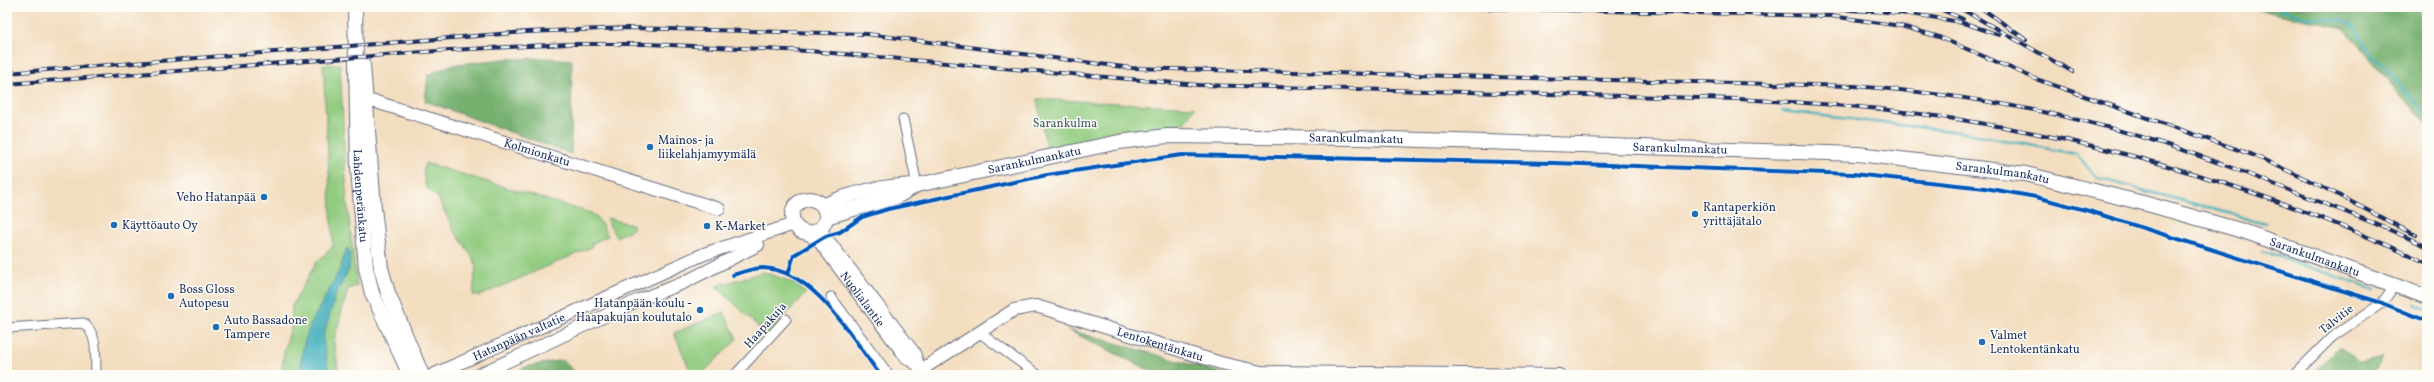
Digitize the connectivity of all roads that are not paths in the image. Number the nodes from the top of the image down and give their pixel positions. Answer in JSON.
{"nodes":[{"id":1,"x":355,"y":7,"type":"edge"},
{"id":2,"x":363,"y":7,"type":"edge"},
{"id":3,"x":361,"y":100,"type":"junction"},
{"id":4,"x":903,"y":119,"type":"dead end"},
{"id":5,"x":917,"y":185,"type":"junction"},
{"id":6,"x":719,"y":210,"type":"dead end"},
{"id":7,"x":825,"y":212,"type":"junction"},
{"id":8,"x":805,"y":229,"type":"junction"},
{"id":9,"x":2395,"y":285,"type":"junction"},
{"id":10,"x":831,"y":297,"type":"dead end"},
{"id":11,"x":2427,"y":297,"type":"edge"},
{"id":12,"x":786,"y":319,"type":"dead end"},
{"id":13,"x":7,"y":328,"type":"edge"},
{"id":14,"x":980,"y":333,"type":"junction"},
{"id":15,"x":416,"y":371,"type":"edge"},
{"id":16,"x":921,"y":372,"type":"edge"},
{"id":17,"x":1260,"y":373,"type":"edge"},
{"id":18,"x":96,"y":375,"type":"edge"},
{"id":19,"x":433,"y":375,"type":"edge"},
{"id":20,"x":478,"y":375,"type":"edge"},
{"id":21,"x":735,"y":375,"type":"edge"},
{"id":22,"x":889,"y":375,"type":"edge"},
{"id":23,"x":1038,"y":375,"type":"edge"},
{"id":24,"x":1558,"y":375,"type":"edge"},
{"id":25,"x":2294,"y":375,"type":"edge"}],
"edges":[{"from":1,"to":3,"type":"main road","name":"Lahdenperänkatu"},
{"from":2,"to":3,"type":"main road","name":"Lahdenperänkatu"},
{"from":3,"to":6,"type":"main road","name":"Kolmionkatu"},
{"from":3,"to":15,"type":"main road","name":"Lahdenperänkatu"},
{"from":4,"to":5,"type":"street"},
{"from":5,"to":7,"type":"main road","name":"Sarankulmankatu"},
{"from":5,"to":9,"type":"main road","name":"Sarankulmankatu"},
{"from":7,"to":8,"type":"main road"},
{"from":7,"to":8,"type":"main road"},
{"from":8,"to":16,"type":"main road","name":"Nuolialantie"},
{"from":8,"to":19,"type":"main road","name":"Hatanpään valtatie"},
{"from":8,"to":20,"type":"main road","name":"Hatanpään valtatie"},
{"from":9,"to":11,"type":"main road","name":"Sarankulmankatu"},
{"from":9,"to":25,"type":"street","name":"Talvitie"},
{"from":10,"to":22,"type":"street"},
{"from":12,"to":21,"type":"street","name":"Haapakuja"},
{"from":13,"to":18,"type":"street"},
{"from":14,"to":16,"type":"main road","name":"Lentokentänkatu"},
{"from":14,"to":17,"type":"main road","name":"Lentokentänkatu"},
{"from":14,"to":23,"type":"street"},
{"from":15,"to":19,"type":"main road"},
{"from":17,"to":24,"type":"main road","name":"Lentokentänkatu"}]}
